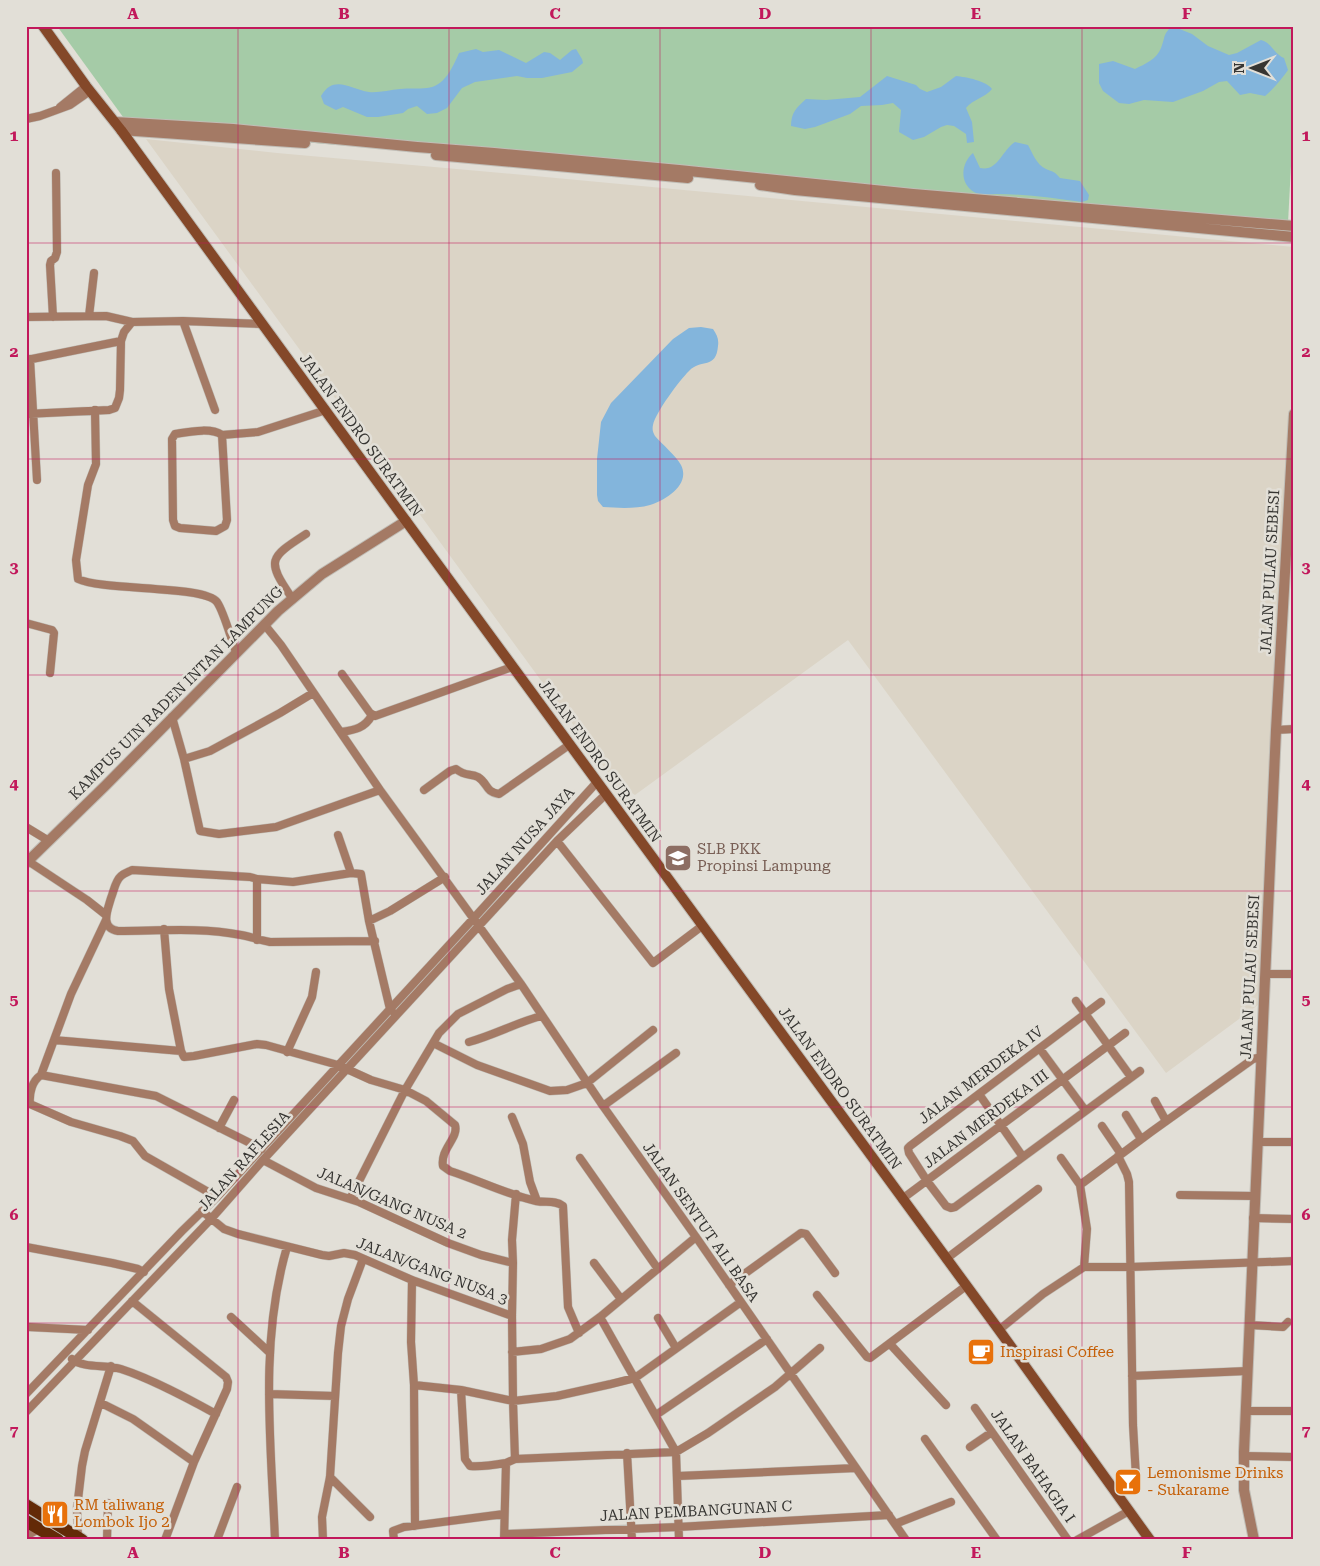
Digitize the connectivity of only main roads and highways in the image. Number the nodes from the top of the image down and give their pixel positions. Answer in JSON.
{"nodes":[{"id":1,"x":43,"y":26,"type":"edge"},
{"id":2,"x":26,"y":1505,"type":"edge"},
{"id":3,"x":26,"y":1521,"type":"edge"},
{"id":4,"x":80,"y":1539,"type":"edge"},
{"id":5,"x":1149,"y":1539,"type":"edge"},
{"id":6,"x":58,"y":1540,"type":"edge"}],
"edges":[{"from":1,"to":5,"type":"main road","name":"JALAN ENDRO SURATMIN"},
{"from":2,"to":4,"type":"main road"},
{"from":3,"to":6,"type":"main road"}]}
